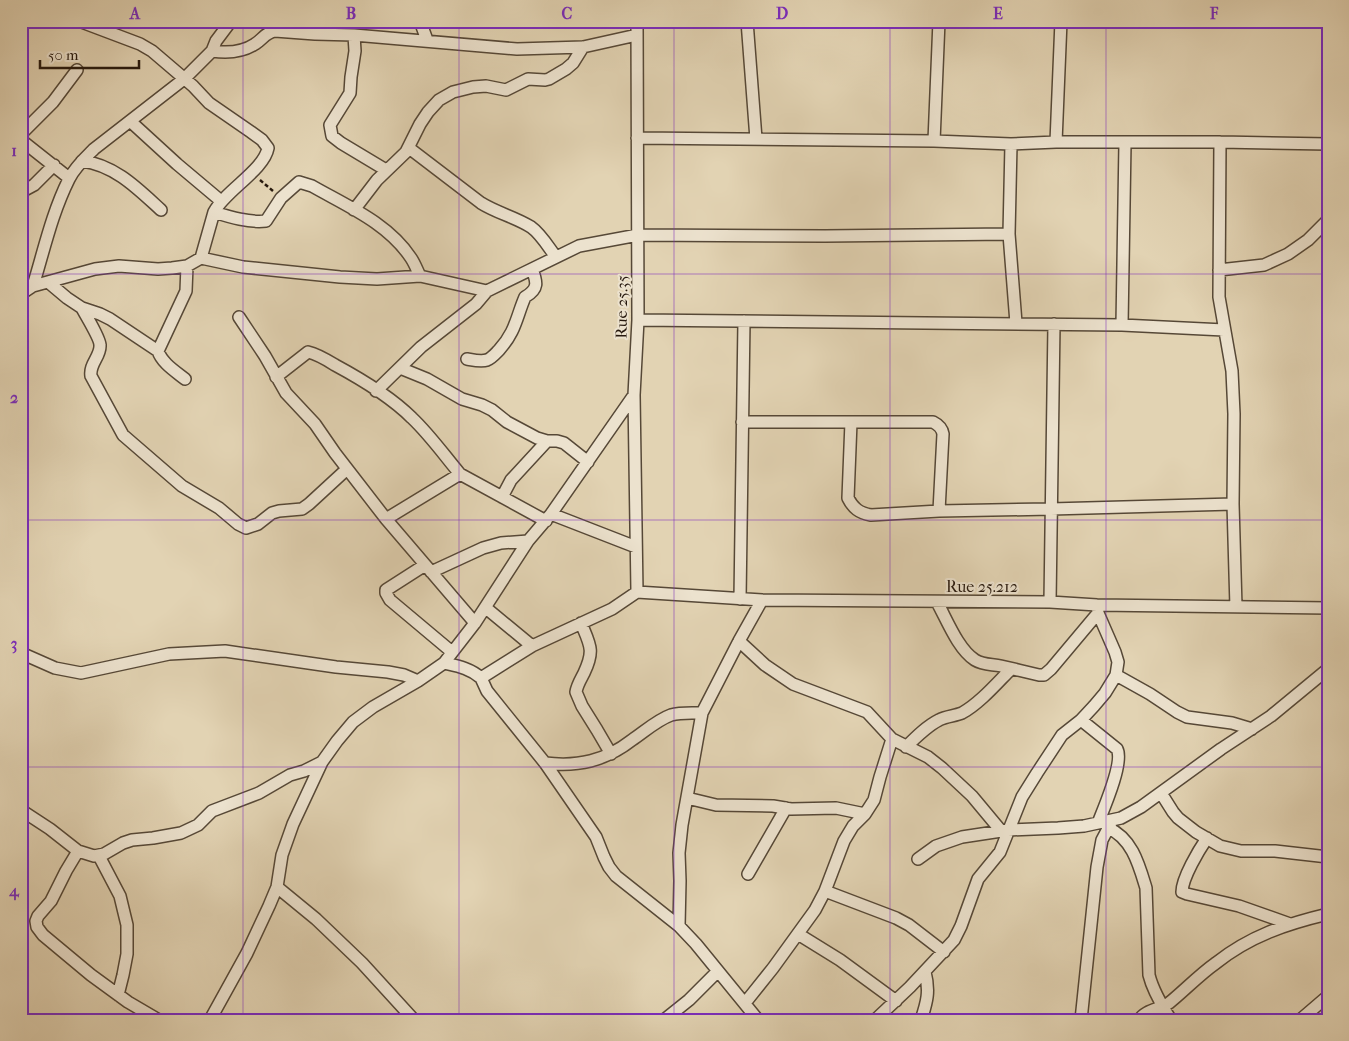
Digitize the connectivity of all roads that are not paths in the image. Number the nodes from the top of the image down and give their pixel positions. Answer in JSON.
{"nodes":[{"id":1,"x":79,"y":21,"type":"edge"},
{"id":2,"x":232,"y":21,"type":"edge"},
{"id":3,"x":420,"y":21,"type":"edge"},
{"id":4,"x":637,"y":21,"type":"edge"},
{"id":5,"x":748,"y":21,"type":"edge"},
{"id":6,"x":939,"y":21,"type":"edge"},
{"id":7,"x":1061,"y":21,"type":"edge"},
{"id":8,"x":637,"y":34,"type":"junction"},
{"id":9,"x":354,"y":35,"type":"junction"},
{"id":10,"x":427,"y":40,"type":"junction"},
{"id":11,"x":583,"y":47,"type":"junction"},
{"id":12,"x":212,"y":51,"type":"junction"},
{"id":13,"x":77,"y":70,"type":"dead end"},
{"id":14,"x":184,"y":79,"type":"junction"},
{"id":15,"x":130,"y":121,"type":"junction"},
{"id":16,"x":21,"y":134,"type":"edge"},
{"id":17,"x":637,"y":138,"type":"junction"},
{"id":18,"x":756,"y":139,"type":"junction"},
{"id":19,"x":21,"y":140,"type":"edge"},
{"id":20,"x":934,"y":141,"type":"junction"},
{"id":21,"x":1056,"y":142,"type":"junction"},
{"id":22,"x":1220,"y":142,"type":"junction"},
{"id":23,"x":1125,"y":143,"type":"junction"},
{"id":24,"x":1011,"y":144,"type":"junction"},
{"id":25,"x":1328,"y":144,"type":"edge"},
{"id":26,"x":409,"y":148,"type":"junction"},
{"id":27,"x":82,"y":161,"type":"junction"},
{"id":28,"x":54,"y":165,"type":"junction"},
{"id":29,"x":386,"y":170,"type":"junction"},
{"id":30,"x":70,"y":178,"type":"junction"},
{"id":31,"x":21,"y":192,"type":"edge"},
{"id":32,"x":221,"y":201,"type":"junction"},
{"id":33,"x":161,"y":210,"type":"dead end"},
{"id":34,"x":354,"y":210,"type":"junction"},
{"id":35,"x":214,"y":212,"type":"junction"},
{"id":36,"x":1328,"y":220,"type":"edge"},
{"id":37,"x":1010,"y":234,"type":"junction"},
{"id":38,"x":638,"y":235,"type":"junction"},
{"id":39,"x":556,"y":257,"type":"junction"},
{"id":40,"x":201,"y":258,"type":"junction"},
{"id":41,"x":187,"y":266,"type":"junction"},
{"id":42,"x":532,"y":269,"type":"junction"},
{"id":43,"x":1219,"y":270,"type":"junction"},
{"id":44,"x":420,"y":276,"type":"junction"},
{"id":45,"x":48,"y":282,"type":"junction"},
{"id":46,"x":33,"y":286,"type":"junction"},
{"id":47,"x":487,"y":291,"type":"junction"},
{"id":48,"x":21,"y":294,"type":"edge"},
{"id":49,"x":82,"y":308,"type":"junction"},
{"id":50,"x":239,"y":317,"type":"dead end"},
{"id":51,"x":638,"y":320,"type":"junction"},
{"id":52,"x":744,"y":321,"type":"junction"},
{"id":53,"x":1016,"y":323,"type":"junction"},
{"id":54,"x":1054,"y":324,"type":"junction"},
{"id":55,"x":1122,"y":324,"type":"junction"},
{"id":56,"x":1224,"y":330,"type":"junction"},
{"id":57,"x":158,"y":351,"type":"junction"},
{"id":58,"x":467,"y":359,"type":"dead end"},
{"id":59,"x":400,"y":368,"type":"junction"},
{"id":60,"x":276,"y":377,"type":"junction"},
{"id":61,"x":185,"y":378,"type":"dead end"},
{"id":62,"x":376,"y":390,"type":"junction"},
{"id":63,"x":634,"y":395,"type":"junction"},
{"id":64,"x":742,"y":422,"type":"junction"},
{"id":65,"x":851,"y":422,"type":"junction"},
{"id":66,"x":547,"y":441,"type":"junction"},
{"id":67,"x":588,"y":462,"type":"junction"},
{"id":68,"x":347,"y":469,"type":"junction"},
{"id":69,"x":460,"y":474,"type":"junction"},
{"id":70,"x":502,"y":497,"type":"junction"},
{"id":71,"x":1233,"y":504,"type":"junction"},
{"id":72,"x":1051,"y":509,"type":"junction"},
{"id":73,"x":940,"y":510,"type":"junction"},
{"id":74,"x":548,"y":517,"type":"junction"},
{"id":75,"x":386,"y":519,"type":"junction"},
{"id":76,"x":528,"y":541,"type":"junction"},
{"id":77,"x":636,"y":547,"type":"junction"},
{"id":78,"x":428,"y":569,"type":"junction"},
{"id":79,"x":637,"y":592,"type":"junction"},
{"id":80,"x":740,"y":599,"type":"junction"},
{"id":81,"x":762,"y":600,"type":"junction"},
{"id":82,"x":937,"y":602,"type":"junction"},
{"id":83,"x":1050,"y":602,"type":"junction"},
{"id":84,"x":1236,"y":607,"type":"junction"},
{"id":85,"x":486,"y":608,"type":"junction"},
{"id":86,"x":1328,"y":608,"type":"edge"},
{"id":87,"x":1097,"y":609,"type":"junction"},
{"id":88,"x":475,"y":623,"type":"junction"},
{"id":89,"x":581,"y":623,"type":"junction"},
{"id":90,"x":739,"y":641,"type":"junction"},
{"id":91,"x":532,"y":646,"type":"junction"},
{"id":92,"x":452,"y":652,"type":"junction"},
{"id":93,"x":21,"y":653,"type":"edge"},
{"id":94,"x":444,"y":663,"type":"junction"},
{"id":95,"x":1011,"y":668,"type":"junction"},
{"id":96,"x":1328,"y":669,"type":"edge"},
{"id":97,"x":1116,"y":675,"type":"junction"},
{"id":98,"x":481,"y":678,"type":"junction"},
{"id":99,"x":418,"y":681,"type":"junction"},
{"id":100,"x":702,"y":713,"type":"junction"},
{"id":101,"x":1081,"y":720,"type":"junction"},
{"id":102,"x":1252,"y":729,"type":"junction"},
{"id":103,"x":892,"y":739,"type":"junction"},
{"id":104,"x":906,"y":747,"type":"junction"},
{"id":105,"x":610,"y":754,"type":"junction"},
{"id":106,"x":322,"y":762,"type":"junction"},
{"id":107,"x":545,"y":762,"type":"junction"},
{"id":108,"x":1161,"y":793,"type":"junction"},
{"id":109,"x":687,"y":798,"type":"junction"},
{"id":110,"x":786,"y":808,"type":"junction"},
{"id":111,"x":21,"y":810,"type":"edge"},
{"id":112,"x":866,"y":814,"type":"junction"},
{"id":113,"x":1106,"y":824,"type":"junction"},
{"id":114,"x":1005,"y":831,"type":"junction"},
{"id":115,"x":1207,"y":838,"type":"junction"},
{"id":116,"x":78,"y":852,"type":"junction"},
{"id":117,"x":99,"y":856,"type":"junction"},
{"id":118,"x":1328,"y":857,"type":"edge"},
{"id":119,"x":918,"y":859,"type":"dead end"},
{"id":120,"x":748,"y":874,"type":"dead end"},
{"id":121,"x":277,"y":887,"type":"junction"},
{"id":122,"x":825,"y":891,"type":"junction"},
{"id":123,"x":1328,"y":914,"type":"edge"},
{"id":124,"x":1290,"y":924,"type":"junction"},
{"id":125,"x":679,"y":926,"type":"junction"},
{"id":126,"x":798,"y":934,"type":"junction"},
{"id":127,"x":944,"y":952,"type":"junction"},
{"id":128,"x":718,"y":971,"type":"junction"},
{"id":129,"x":925,"y":972,"type":"junction"},
{"id":130,"x":118,"y":995,"type":"junction"},
{"id":131,"x":1328,"y":996,"type":"edge"},
{"id":132,"x":896,"y":1001,"type":"junction"},
{"id":133,"x":745,"y":1003,"type":"junction"},
{"id":134,"x":1163,"y":1007,"type":"junction"},
{"id":135,"x":1314,"y":1015,"type":"edge"},
{"id":136,"x":156,"y":1020,"type":"edge"},
{"id":137,"x":210,"y":1020,"type":"edge"},
{"id":138,"x":414,"y":1020,"type":"edge"},
{"id":139,"x":664,"y":1020,"type":"edge"},
{"id":140,"x":758,"y":1020,"type":"edge"},
{"id":141,"x":875,"y":1020,"type":"edge"},
{"id":142,"x":921,"y":1020,"type":"edge"},
{"id":143,"x":1081,"y":1020,"type":"edge"},
{"id":144,"x":1140,"y":1020,"type":"edge"},
{"id":145,"x":1171,"y":1020,"type":"edge"},
{"id":146,"x":1300,"y":1020,"type":"edge"}],
"edges":[{"from":1,"to":14,"type":"street"},
{"from":2,"to":12,"type":"street"},
{"from":3,"to":10,"type":"street"},
{"from":4,"to":8,"type":"street","name":"Rue 25.35"},
{"from":5,"to":18,"type":"street"},
{"from":6,"to":20,"type":"street"},
{"from":7,"to":21,"type":"street"},
{"from":8,"to":11,"type":"street"},
{"from":8,"to":17,"type":"street","name":"Rue 25.35"},
{"from":9,"to":10,"type":"street"},
{"from":9,"to":12,"type":"street"},
{"from":9,"to":29,"type":"street"},
{"from":10,"to":11,"type":"street"},
{"from":11,"to":26,"type":"street"},
{"from":12,"to":14,"type":"street"},
{"from":13,"to":16,"type":"street"},
{"from":14,"to":15,"type":"street"},
{"from":14,"to":32,"type":"street"},
{"from":15,"to":27,"type":"street"},
{"from":15,"to":32,"type":"street"},
{"from":17,"to":18,"type":"street"},
{"from":17,"to":38,"type":"street","name":"Rue 25.35"},
{"from":18,"to":20,"type":"street"},
{"from":19,"to":28,"type":"street"},
{"from":20,"to":24,"type":"street"},
{"from":21,"to":23,"type":"street"},
{"from":21,"to":24,"type":"street"},
{"from":22,"to":23,"type":"street"},
{"from":22,"to":25,"type":"street"},
{"from":22,"to":43,"type":"street"},
{"from":23,"to":55,"type":"street"},
{"from":24,"to":37,"type":"street"},
{"from":26,"to":29,"type":"street"},
{"from":26,"to":39,"type":"street"},
{"from":27,"to":30,"type":"street"},
{"from":27,"to":33,"type":"street"},
{"from":28,"to":30,"type":"street"},
{"from":28,"to":31,"type":"street"},
{"from":29,"to":34,"type":"street"},
{"from":30,"to":46,"type":"street"},
{"from":32,"to":35,"type":"street"},
{"from":34,"to":35,"type":"street"},
{"from":34,"to":44,"type":"street"},
{"from":35,"to":40,"type":"street"},
{"from":36,"to":43,"type":"street"},
{"from":37,"to":38,"type":"street"},
{"from":37,"to":53,"type":"street"},
{"from":38,"to":39,"type":"street"},
{"from":38,"to":51,"type":"street","name":"Rue 25.35"},
{"from":39,"to":42,"type":"street"},
{"from":40,"to":41,"type":"street"},
{"from":40,"to":44,"type":"street"},
{"from":41,"to":45,"type":"street"},
{"from":41,"to":57,"type":"street"},
{"from":42,"to":47,"type":"street"},
{"from":42,"to":58,"type":"street"},
{"from":43,"to":56,"type":"street"},
{"from":44,"to":47,"type":"street"},
{"from":45,"to":46,"type":"street"},
{"from":45,"to":49,"type":"street"},
{"from":46,"to":48,"type":"street"},
{"from":47,"to":59,"type":"street"},
{"from":49,"to":57,"type":"street"},
{"from":49,"to":68,"type":"street"},
{"from":50,"to":60,"type":"street"},
{"from":51,"to":52,"type":"street"},
{"from":51,"to":63,"type":"street","name":"Rue 25.35"},
{"from":52,"to":53,"type":"street"},
{"from":52,"to":64,"type":"street"},
{"from":53,"to":54,"type":"street"},
{"from":54,"to":55,"type":"street"},
{"from":54,"to":72,"type":"street"},
{"from":55,"to":56,"type":"street"},
{"from":56,"to":71,"type":"street"},
{"from":57,"to":61,"type":"street"},
{"from":59,"to":62,"type":"street"},
{"from":59,"to":66,"type":"street"},
{"from":60,"to":62,"type":"street"},
{"from":60,"to":68,"type":"street"},
{"from":62,"to":69,"type":"street"},
{"from":63,"to":67,"type":"street"},
{"from":63,"to":77,"type":"street","name":"Rue 25.35"},
{"from":64,"to":65,"type":"street"},
{"from":64,"to":80,"type":"street"},
{"from":65,"to":73,"type":"street"},
{"from":65,"to":73,"type":"street"},
{"from":66,"to":67,"type":"street"},
{"from":66,"to":70,"type":"street"},
{"from":67,"to":74,"type":"street"},
{"from":68,"to":75,"type":"street"},
{"from":69,"to":70,"type":"street"},
{"from":69,"to":75,"type":"street"},
{"from":70,"to":74,"type":"street"},
{"from":71,"to":72,"type":"street"},
{"from":71,"to":84,"type":"street"},
{"from":72,"to":73,"type":"street"},
{"from":72,"to":83,"type":"street"},
{"from":74,"to":76,"type":"street"},
{"from":74,"to":77,"type":"street"},
{"from":75,"to":78,"type":"street"},
{"from":76,"to":78,"type":"street"},
{"from":76,"to":85,"type":"street"},
{"from":77,"to":79,"type":"street","name":"Rue 25.35"},
{"from":78,"to":88,"type":"street"},
{"from":78,"to":92,"type":"street"},
{"from":79,"to":80,"type":"street","name":"Rue 25.212"},
{"from":79,"to":89,"type":"street"},
{"from":80,"to":81,"type":"street","name":"Rue 25.212"},
{"from":81,"to":82,"type":"street","name":"Rue 25.212"},
{"from":81,"to":90,"type":"street"},
{"from":82,"to":83,"type":"street","name":"Rue 25.212"},
{"from":82,"to":95,"type":"street"},
{"from":83,"to":87,"type":"street","name":"Rue 25.212"},
{"from":84,"to":86,"type":"street","name":"Rue 25.212"},
{"from":84,"to":87,"type":"street","name":"Rue 25.212"},
{"from":85,"to":88,"type":"street"},
{"from":85,"to":91,"type":"street"},
{"from":87,"to":95,"type":"street"},
{"from":87,"to":97,"type":"street"},
{"from":88,"to":92,"type":"street"},
{"from":89,"to":91,"type":"street"},
{"from":89,"to":105,"type":"street"},
{"from":90,"to":100,"type":"street"},
{"from":90,"to":103,"type":"street"},
{"from":91,"to":98,"type":"street"},
{"from":92,"to":94,"type":"street"},
{"from":93,"to":99,"type":"street"},
{"from":94,"to":98,"type":"street"},
{"from":94,"to":99,"type":"street"},
{"from":95,"to":104,"type":"street"},
{"from":96,"to":102,"type":"street"},
{"from":97,"to":101,"type":"street"},
{"from":97,"to":102,"type":"street"},
{"from":98,"to":107,"type":"street"},
{"from":99,"to":106,"type":"street"},
{"from":100,"to":105,"type":"street"},
{"from":100,"to":109,"type":"street"},
{"from":101,"to":113,"type":"street"},
{"from":101,"to":114,"type":"street"},
{"from":102,"to":108,"type":"street"},
{"from":103,"to":104,"type":"street"},
{"from":103,"to":112,"type":"street"},
{"from":104,"to":114,"type":"street"},
{"from":105,"to":107,"type":"street"},
{"from":106,"to":117,"type":"street"},
{"from":106,"to":121,"type":"street"},
{"from":107,"to":125,"type":"street"},
{"from":108,"to":113,"type":"street"},
{"from":108,"to":115,"type":"street"},
{"from":109,"to":110,"type":"street"},
{"from":109,"to":125,"type":"street"},
{"from":110,"to":112,"type":"street"},
{"from":110,"to":120,"type":"street"},
{"from":111,"to":116,"type":"street"},
{"from":112,"to":122,"type":"street"},
{"from":113,"to":114,"type":"street"},
{"from":113,"to":134,"type":"street"},
{"from":113,"to":143,"type":"street"},
{"from":114,"to":119,"type":"street"},
{"from":114,"to":127,"type":"street"},
{"from":115,"to":118,"type":"street"},
{"from":115,"to":124,"type":"street"},
{"from":116,"to":117,"type":"street"},
{"from":116,"to":130,"type":"street"},
{"from":117,"to":130,"type":"street"},
{"from":121,"to":137,"type":"street"},
{"from":121,"to":138,"type":"street"},
{"from":122,"to":126,"type":"street"},
{"from":122,"to":127,"type":"street"},
{"from":123,"to":124,"type":"street"},
{"from":124,"to":134,"type":"street"},
{"from":125,"to":128,"type":"street"},
{"from":126,"to":132,"type":"street"},
{"from":126,"to":133,"type":"street"},
{"from":127,"to":129,"type":"street"},
{"from":128,"to":133,"type":"street"},
{"from":128,"to":139,"type":"street"},
{"from":129,"to":132,"type":"street"},
{"from":129,"to":142,"type":"street"},
{"from":130,"to":136,"type":"street"},
{"from":131,"to":135,"type":"street"},
{"from":132,"to":141,"type":"street"},
{"from":133,"to":140,"type":"street"},
{"from":134,"to":144,"type":"street"},
{"from":134,"to":145,"type":"street"},
{"from":135,"to":146,"type":"street"}]}
